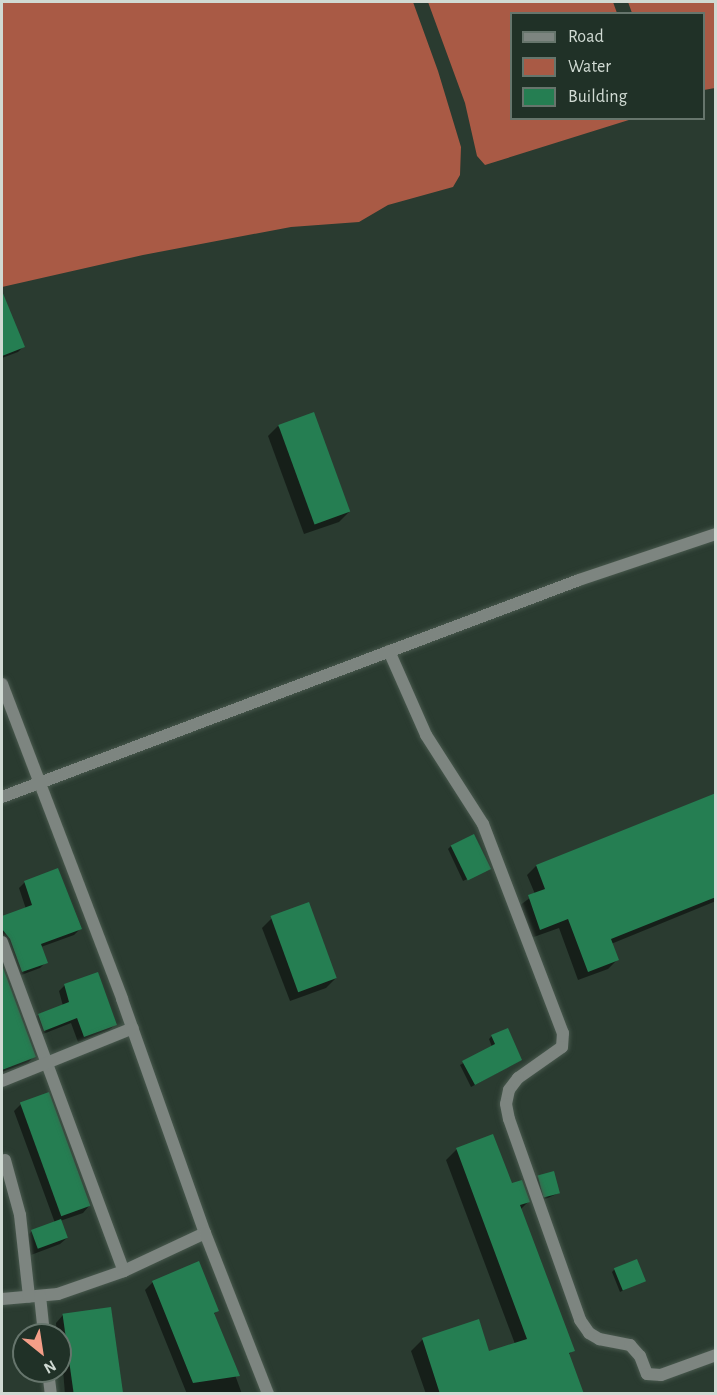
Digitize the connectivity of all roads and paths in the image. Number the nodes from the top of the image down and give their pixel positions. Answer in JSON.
{"nodes":[{"id":1,"x":716,"y":534,"type":"edge"},
{"id":2,"x":389,"y":651,"type":"junction"},
{"id":3,"x":2,"y":684,"type":"edge"},
{"id":4,"x":38,"y":784,"type":"junction"},
{"id":5,"x":2,"y":797,"type":"edge"},
{"id":6,"x":2,"y":942,"type":"edge"},
{"id":7,"x":133,"y":1028,"type":"junction"},
{"id":8,"x":48,"y":1063,"type":"junction"},
{"id":9,"x":2,"y":1081,"type":"edge"},
{"id":10,"x":5,"y":1160,"type":"dead end"},
{"id":11,"x":205,"y":1233,"type":"junction"},
{"id":12,"x":124,"y":1271,"type":"junction"},
{"id":13,"x":35,"y":1297,"type":"junction"},
{"id":14,"x":2,"y":1299,"type":"edge"},
{"id":15,"x":41,"y":1323,"type":"edge"},
{"id":16,"x":716,"y":1355,"type":"edge"},
{"id":17,"x":268,"y":1394,"type":"edge"}],
"edges":[{"from":1,"to":2,"type":"street"},
{"from":2,"to":4,"type":"street"},
{"from":2,"to":16,"type":"street"},
{"from":3,"to":4,"type":"street"},
{"from":4,"to":5,"type":"street"},
{"from":4,"to":7,"type":"street"},
{"from":6,"to":8,"type":"street"},
{"from":7,"to":8,"type":"street"},
{"from":7,"to":11,"type":"street"},
{"from":8,"to":9,"type":"street"},
{"from":8,"to":12,"type":"street"},
{"from":10,"to":13,"type":"street"},
{"from":11,"to":12,"type":"street"},
{"from":11,"to":17,"type":"street"},
{"from":12,"to":13,"type":"street"},
{"from":13,"to":14,"type":"street"},
{"from":13,"to":15,"type":"street"}]}
